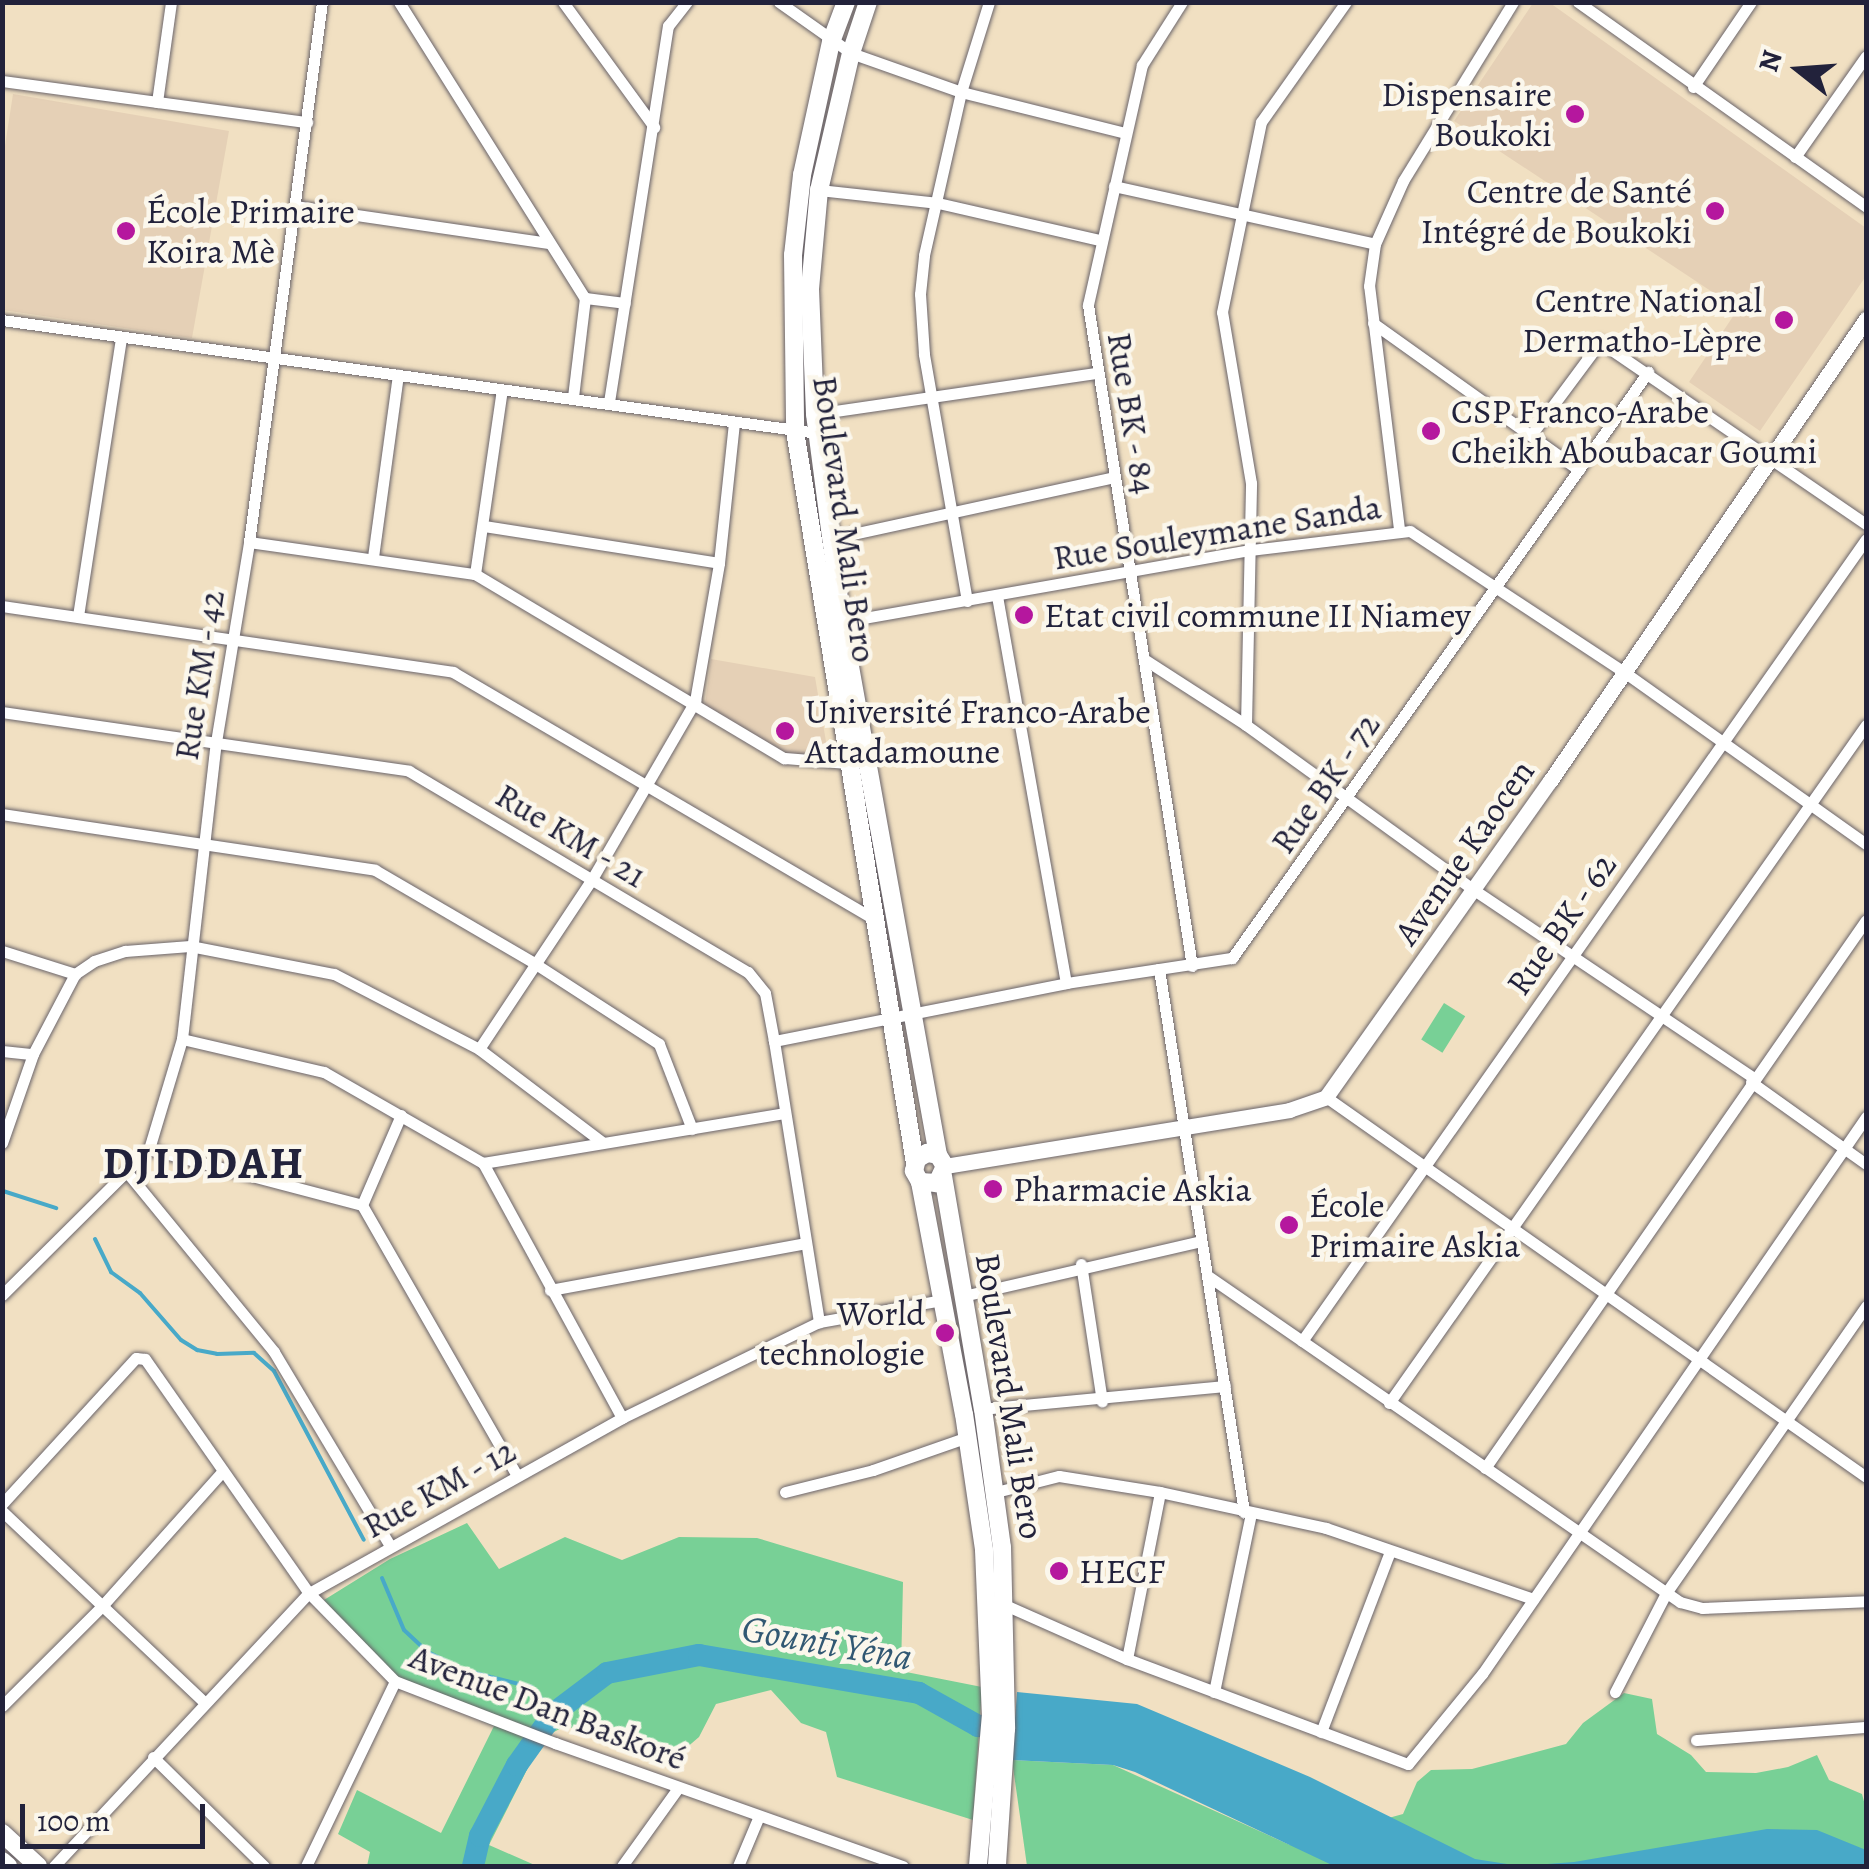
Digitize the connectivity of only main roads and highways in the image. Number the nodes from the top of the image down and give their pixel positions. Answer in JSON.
{"nodes":[{"id":1,"x":846,"y":2,"type":"edge"},
{"id":2,"x":868,"y":2,"type":"edge"},
{"id":3,"x":833,"y":623,"type":"junction"},
{"id":4,"x":869,"y":819,"type":"junction"},
{"id":5,"x":875,"y":853,"type":"junction"},
{"id":6,"x":942,"y":1166,"type":"junction"},
{"id":7,"x":917,"y":1172,"type":"junction"},
{"id":8,"x":999,"y":1714,"type":"junction"},
{"id":9,"x":998,"y":1742,"type":"junction"},
{"id":10,"x":2,"y":1832,"type":"edge"},
{"id":11,"x":2,"y":1861,"type":"edge"},
{"id":12,"x":8,"y":1866,"type":"edge"},
{"id":13,"x":38,"y":1866,"type":"edge"},
{"id":14,"x":978,"y":1866,"type":"edge"},
{"id":15,"x":997,"y":1866,"type":"edge"}],
"edges":[{"from":1,"to":3,"type":"main road","name":"Boulevard Mali Bero"},
{"from":2,"to":3,"type":"main road","name":"Boulevard Mali Bero"},
{"from":3,"to":4,"type":"main road","name":"Boulevard Mali Bero"},
{"from":3,"to":4,"type":"main road","name":"Boulevard Mali Bero"},
{"from":4,"to":5,"type":"main road","name":"Boulevard Mali Bero"},
{"from":5,"to":6,"type":"main road","name":"Boulevard Mali Bero"},
{"from":5,"to":7,"type":"main road","name":"Boulevard Mali Bero"},
{"from":6,"to":7,"type":"main road"},
{"from":6,"to":7,"type":"main road"},
{"from":6,"to":8,"type":"main road","name":"Boulevard Mali Bero"},
{"from":7,"to":8,"type":"main road","name":"Boulevard Mali Bero"},
{"from":8,"to":9,"type":"main road","name":"Boulevard Mali Bero"},
{"from":9,"to":14,"type":"main road","name":"Boulevard Mali Bero"},
{"from":9,"to":15,"type":"main road","name":"Boulevard Mali Bero"},
{"from":10,"to":13,"type":"main road"},
{"from":11,"to":12,"type":"main road"}]}
